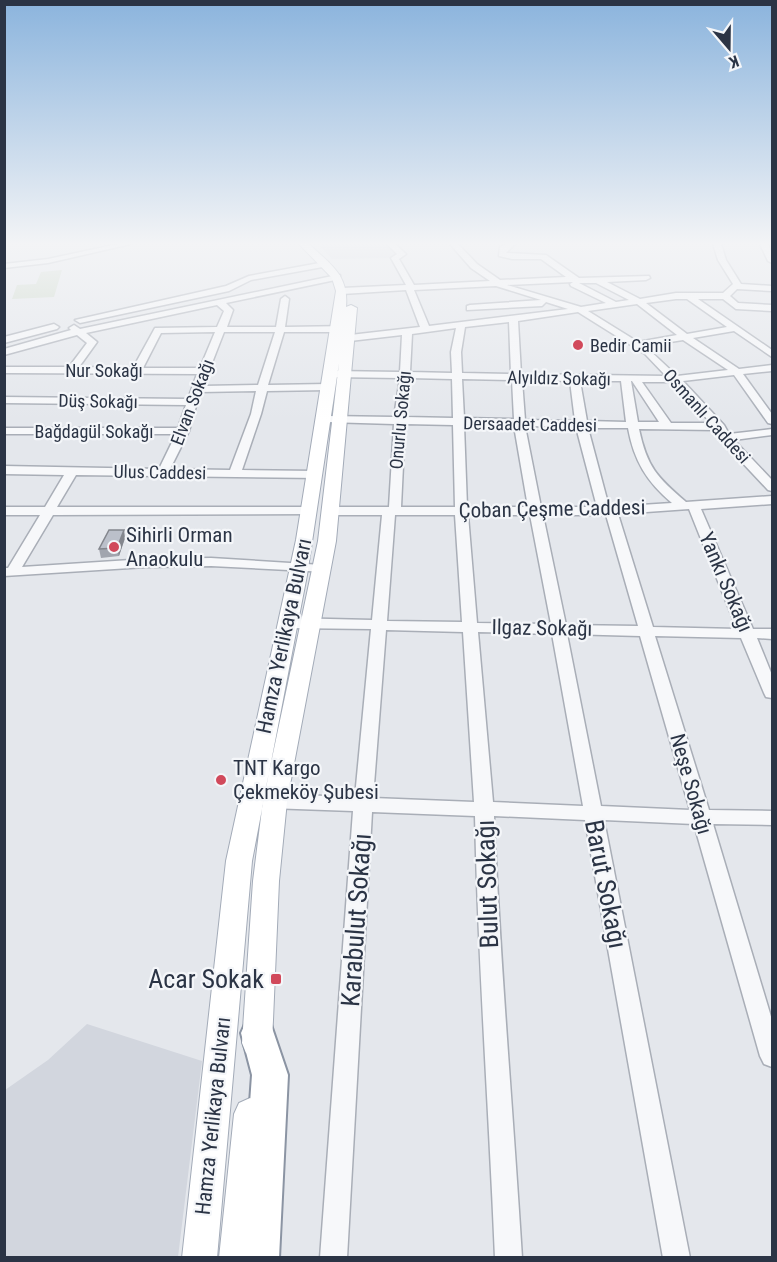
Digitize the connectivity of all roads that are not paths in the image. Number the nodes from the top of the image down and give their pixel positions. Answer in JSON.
{"nodes":[{"id":1,"x":162,"y":303,"type":"edge"},
{"id":2,"x":215,"y":303,"type":"edge"},
{"id":3,"x":220,"y":303,"type":"edge"},
{"id":4,"x":284,"y":303,"type":"edge"},
{"id":5,"x":342,"y":303,"type":"edge"},
{"id":6,"x":416,"y":303,"type":"edge"},
{"id":7,"x":467,"y":303,"type":"edge"},
{"id":8,"x":559,"y":303,"type":"edge"},
{"id":9,"x":623,"y":303,"type":"edge"},
{"id":10,"x":640,"y":303,"type":"edge"},
{"id":11,"x":699,"y":303,"type":"edge"},
{"id":12,"x":733,"y":303,"type":"edge"},
{"id":13,"x":614,"y":304,"type":"joint"},
{"id":14,"x":772,"y":308,"type":"edge"},
{"id":15,"x":579,"y":309,"type":"junction"},
{"id":16,"x":513,"y":319,"type":"junction"},
{"id":17,"x":479,"y":322,"type":"junction"},
{"id":18,"x":66,"y":324,"type":"junction"},
{"id":19,"x":460,"y":324,"type":"junction"},
{"id":20,"x":425,"y":328,"type":"junction"},
{"id":21,"x":737,"y":328,"type":"junction"},
{"id":22,"x":221,"y":330,"type":"junction"},
{"id":23,"x":280,"y":330,"type":"junction"},
{"id":24,"x":406,"y":330,"type":"junction"},
{"id":25,"x":79,"y":331,"type":"junction"},
{"id":26,"x":345,"y":332,"type":"junction"},
{"id":27,"x":684,"y":336,"type":"junction"},
{"id":28,"x":4,"y":340,"type":"edge"},
{"id":29,"x":635,"y":345,"type":"junction"},
{"id":30,"x":4,"y":352,"type":"edge"},
{"id":31,"x":772,"y":354,"type":"edge"},
{"id":32,"x":772,"y":368,"type":"edge"},
{"id":33,"x":4,"y":370,"type":"edge"},
{"id":34,"x":72,"y":370,"type":"junction"},
{"id":35,"x":136,"y":371,"type":"junction"},
{"id":36,"x":204,"y":371,"type":"junction"},
{"id":37,"x":736,"y":371,"type":"junction"},
{"id":38,"x":405,"y":376,"type":"junction"},
{"id":39,"x":458,"y":376,"type":"junction"},
{"id":40,"x":334,"y":378,"type":"junction"},
{"id":41,"x":516,"y":378,"type":"junction"},
{"id":42,"x":574,"y":378,"type":"junction"},
{"id":43,"x":631,"y":379,"type":"junction"},
{"id":44,"x":675,"y":379,"type":"junction"},
{"id":45,"x":262,"y":388,"type":"junction"},
{"id":46,"x":196,"y":389,"type":"junction"},
{"id":47,"x":4,"y":400,"type":"edge"},
{"id":48,"x":192,"y":402,"type":"junction"},
{"id":49,"x":332,"y":419,"type":"junction"},
{"id":50,"x":399,"y":421,"type":"junction"},
{"id":51,"x":772,"y":421,"type":"edge"},
{"id":52,"x":458,"y":422,"type":"junction"},
{"id":53,"x":519,"y":424,"type":"junction"},
{"id":54,"x":582,"y":426,"type":"junction"},
{"id":55,"x":634,"y":426,"type":"junction"},
{"id":56,"x":668,"y":427,"type":"junction"},
{"id":57,"x":4,"y":431,"type":"edge"},
{"id":58,"x":183,"y":431,"type":"junction"},
{"id":59,"x":722,"y":432,"type":"junction"},
{"id":60,"x":772,"y":432,"type":"edge"},
{"id":61,"x":4,"y":470,"type":"edge"},
{"id":62,"x":72,"y":472,"type":"junction"},
{"id":63,"x":163,"y":472,"type":"junction"},
{"id":64,"x":235,"y":474,"type":"junction"},
{"id":65,"x":315,"y":476,"type":"junction"},
{"id":66,"x":772,"y":487,"type":"edge"},
{"id":67,"x":772,"y":500,"type":"edge"},
{"id":68,"x":688,"y":506,"type":"junction"},
{"id":69,"x":4,"y":511,"type":"edge"},
{"id":70,"x":49,"y":511,"type":"junction"},
{"id":71,"x":320,"y":511,"type":"junction"},
{"id":72,"x":392,"y":511,"type":"junction"},
{"id":73,"x":460,"y":511,"type":"junction"},
{"id":74,"x":536,"y":511,"type":"junction"},
{"id":75,"x":608,"y":511,"type":"junction"},
{"id":76,"x":299,"y":569,"type":"junction"},
{"id":77,"x":322,"y":569,"type":"junction"},
{"id":78,"x":9,"y":571,"type":"edge"},
{"id":79,"x":288,"y":623,"type":"junction"},
{"id":80,"x":312,"y":623,"type":"junction"},
{"id":81,"x":379,"y":625,"type":"junction"},
{"id":82,"x":470,"y":627,"type":"junction"},
{"id":83,"x":559,"y":629,"type":"junction"},
{"id":84,"x":647,"y":631,"type":"junction"},
{"id":85,"x":749,"y":633,"type":"junction"},
{"id":86,"x":772,"y":634,"type":"edge"},
{"id":87,"x":772,"y":693,"type":"edge"},
{"id":88,"x":249,"y":800,"type":"junction"},
{"id":89,"x":275,"y":801,"type":"junction"},
{"id":90,"x":363,"y":804,"type":"junction"},
{"id":91,"x":484,"y":808,"type":"junction"},
{"id":92,"x":592,"y":813,"type":"junction"},
{"id":93,"x":700,"y":818,"type":"junction"},
{"id":94,"x":772,"y":818,"type":"edge"},
{"id":95,"x":258,"y":1033,"type":"junction"},
{"id":96,"x":772,"y":1056,"type":"edge"},
{"id":97,"x":262,"y":1212,"type":"junction"},
{"id":98,"x":199,"y":1257,"type":"edge"},
{"id":99,"x":236,"y":1257,"type":"edge"},
{"id":100,"x":259,"y":1257,"type":"edge"},
{"id":101,"x":273,"y":1257,"type":"edge"},
{"id":102,"x":333,"y":1257,"type":"edge"},
{"id":103,"x":509,"y":1257,"type":"edge"},
{"id":104,"x":677,"y":1257,"type":"edge"}],
"edges":[{"from":1,"to":18,"type":"street"},
{"from":2,"to":25,"type":"street"},
{"from":3,"to":22,"type":"street","name":"Elvan Sokağı"},
{"from":4,"to":23,"type":"street"},
{"from":5,"to":26,"type":"main road","name":"Hamza Yerlikaya Bulvarı"},
{"from":6,"to":20,"type":"street"},
{"from":7,"to":17,"type":"street"},
{"from":8,"to":15,"type":"street","name":"Osmanlı Caddesi"},
{"from":9,"to":13,"type":"street"},
{"from":10,"to":27,"type":"street"},
{"from":11,"to":21,"type":"street"},
{"from":12,"to":14,"type":"street"},
{"from":13,"to":15,"type":"street"},
{"from":15,"to":16,"type":"street"},
{"from":15,"to":29,"type":"street","name":"Osmanlı Caddesi"},
{"from":16,"to":17,"type":"street"},
{"from":16,"to":41,"type":"street","name":"Barut Sokağı"},
{"from":17,"to":19,"type":"street"},
{"from":18,"to":25,"type":"street"},
{"from":18,"to":28,"type":"street"},
{"from":19,"to":20,"type":"street"},
{"from":19,"to":39,"type":"street","name":"Bulut Sokağı"},
{"from":20,"to":24,"type":"street"},
{"from":21,"to":27,"type":"street"},
{"from":21,"to":31,"type":"street"},
{"from":22,"to":23,"type":"street"},
{"from":22,"to":35,"type":"street"},
{"from":22,"to":36,"type":"street","name":"Elvan Sokağı"},
{"from":23,"to":26,"type":"street"},
{"from":23,"to":45,"type":"street"},
{"from":24,"to":26,"type":"street"},
{"from":24,"to":38,"type":"street","name":"Onurlu Sokağı"},
{"from":25,"to":30,"type":"street"},
{"from":25,"to":34,"type":"street"},
{"from":26,"to":40,"type":"main road","name":"Hamza Yerlikaya Bulvarı"},
{"from":27,"to":29,"type":"street"},
{"from":27,"to":37,"type":"street"},
{"from":29,"to":44,"type":"street","name":"Osmanlı Caddesi"},
{"from":32,"to":37,"type":"street","name":"Alyıldız Sokağı"},
{"from":33,"to":34,"type":"street","name":"Nur Sokağı"},
{"from":34,"to":35,"type":"street","name":"Nur Sokağı"},
{"from":35,"to":36,"type":"street","name":"Nur Sokağı"},
{"from":36,"to":46,"type":"street","name":"Elvan Sokağı"},
{"from":37,"to":44,"type":"street","name":"Alyıldız Sokağı"},
{"from":37,"to":51,"type":"street"},
{"from":38,"to":39,"type":"street","name":"Alyıldız Sokağı"},
{"from":38,"to":40,"type":"street","name":"Alyıldız Sokağı"},
{"from":38,"to":50,"type":"street","name":"Onurlu Sokağı"},
{"from":39,"to":41,"type":"street","name":"Alyıldız Sokağı"},
{"from":39,"to":52,"type":"street","name":"Bulut Sokağı"},
{"from":40,"to":45,"type":"street","name":"Alyıldız Sokağı"},
{"from":40,"to":49,"type":"main road","name":"Hamza Yerlikaya Bulvarı"},
{"from":41,"to":42,"type":"street","name":"Alyıldız Sokağı"},
{"from":41,"to":53,"type":"street","name":"Barut Sokağı"},
{"from":42,"to":43,"type":"street","name":"Alyıldız Sokağı"},
{"from":42,"to":54,"type":"street","name":"Neşe Sokağı"},
{"from":43,"to":44,"type":"street","name":"Alyıldız Sokağı"},
{"from":43,"to":55,"type":"street"},
{"from":43,"to":56,"type":"street"},
{"from":44,"to":59,"type":"street","name":"Osmanlı Caddesi"},
{"from":45,"to":46,"type":"street","name":"Alyıldız Sokağı"},
{"from":45,"to":64,"type":"street"},
{"from":46,"to":48,"type":"street","name":"Elvan Sokağı"},
{"from":47,"to":48,"type":"street","name":"Düş Sokağı"},
{"from":48,"to":58,"type":"street","name":"Elvan Sokağı"},
{"from":49,"to":50,"type":"street","name":"Dersaadet Caddesi"},
{"from":49,"to":65,"type":"main road","name":"Hamza Yerlikaya Bulvarı"},
{"from":49,"to":71,"type":"main road","name":"Hamza Yerlikaya Bulvarı"},
{"from":50,"to":52,"type":"street","name":"Dersaadet Caddesi"},
{"from":50,"to":72,"type":"street","name":"Onurlu Sokağı"},
{"from":52,"to":53,"type":"street","name":"Dersaadet Caddesi"},
{"from":52,"to":73,"type":"street","name":"Bulut Sokağı"},
{"from":53,"to":54,"type":"street","name":"Dersaadet Caddesi"},
{"from":53,"to":74,"type":"street","name":"Barut Sokağı"},
{"from":54,"to":55,"type":"street","name":"Dersaadet Caddesi"},
{"from":54,"to":75,"type":"street","name":"Neşe Sokağı"},
{"from":55,"to":56,"type":"street","name":"Dersaadet Caddesi"},
{"from":55,"to":68,"type":"street"},
{"from":56,"to":59,"type":"street","name":"Dersaadet Caddesi"},
{"from":57,"to":58,"type":"street","name":"Bağdagül Sokağı"},
{"from":58,"to":63,"type":"street","name":"Elvan Sokağı"},
{"from":59,"to":60,"type":"street","name":"Dersaadet Caddesi"},
{"from":59,"to":66,"type":"street","name":"Osmanlı Caddesi"},
{"from":61,"to":62,"type":"street","name":"Ulus Caddesi"},
{"from":62,"to":63,"type":"street","name":"Ulus Caddesi"},
{"from":62,"to":70,"type":"street"},
{"from":63,"to":64,"type":"street","name":"Ulus Caddesi"},
{"from":64,"to":65,"type":"street","name":"Ulus Caddesi"},
{"from":65,"to":71,"type":"main road","name":"Hamza Yerlikaya Bulvarı"},
{"from":67,"to":68,"type":"street","name":"Çoban Çeşme Caddesi"},
{"from":68,"to":75,"type":"street","name":"Çoban Çeşme Caddesi"},
{"from":68,"to":85,"type":"street","name":"Yankı Sokağı"},
{"from":69,"to":70,"type":"street","name":"Çoban Çeşme Caddesi"},
{"from":70,"to":71,"type":"street","name":"Çoban Çeşme Caddesi"},
{"from":70,"to":78,"type":"street"},
{"from":71,"to":72,"type":"street","name":"Çoban Çeşme Caddesi"},
{"from":71,"to":76,"type":"main road","name":"Hamza Yerlikaya Bulvarı"},
{"from":71,"to":77,"type":"main road","name":"Hamza Yerlikaya Bulvarı"},
{"from":72,"to":73,"type":"street","name":"Çoban Çeşme Caddesi"},
{"from":72,"to":81,"type":"street","name":"Karabulut Sokağı"},
{"from":73,"to":74,"type":"street","name":"Çoban Çeşme Caddesi"},
{"from":73,"to":82,"type":"street","name":"Bulut Sokağı"},
{"from":74,"to":75,"type":"street","name":"Çoban Çeşme Caddesi"},
{"from":74,"to":83,"type":"street","name":"Barut Sokağı"},
{"from":75,"to":84,"type":"street","name":"Neşe Sokağı"},
{"from":76,"to":77,"type":"street"},
{"from":76,"to":78,"type":"street"},
{"from":76,"to":79,"type":"main road","name":"Hamza Yerlikaya Bulvarı"},
{"from":77,"to":80,"type":"main road","name":"Hamza Yerlikaya Bulvarı"},
{"from":79,"to":80,"type":"street","name":"Ilgaz Sokağı"},
{"from":79,"to":88,"type":"main road","name":"Hamza Yerlikaya Bulvarı"},
{"from":80,"to":81,"type":"street","name":"Ilgaz Sokağı"},
{"from":80,"to":89,"type":"main road","name":"Hamza Yerlikaya Bulvarı"},
{"from":81,"to":82,"type":"street","name":"Ilgaz Sokağı"},
{"from":81,"to":90,"type":"street","name":"Karabulut Sokağı"},
{"from":82,"to":83,"type":"street","name":"Ilgaz Sokağı"},
{"from":82,"to":91,"type":"street","name":"Bulut Sokağı"},
{"from":83,"to":84,"type":"street","name":"Ilgaz Sokağı"},
{"from":83,"to":92,"type":"street","name":"Barut Sokağı"},
{"from":84,"to":85,"type":"street","name":"Ilgaz Sokağı"},
{"from":84,"to":93,"type":"street","name":"Neşe Sokağı"},
{"from":85,"to":86,"type":"street","name":"Ilgaz Sokağı"},
{"from":85,"to":87,"type":"street","name":"Yankı Sokağı"},
{"from":88,"to":89,"type":"street"},
{"from":88,"to":98,"type":"main road","name":"Hamza Yerlikaya Bulvarı"},
{"from":89,"to":90,"type":"street"},
{"from":89,"to":95,"type":"main road","name":"Hamza Yerlikaya Bulvarı"},
{"from":90,"to":91,"type":"street"},
{"from":90,"to":102,"type":"street","name":"Karabulut Sokağı"},
{"from":91,"to":92,"type":"street"},
{"from":91,"to":103,"type":"street","name":"Bulut Sokağı"},
{"from":92,"to":93,"type":"street"},
{"from":92,"to":104,"type":"street","name":"Barut Sokağı"},
{"from":93,"to":94,"type":"street"},
{"from":93,"to":96,"type":"street","name":"Neşe Sokağı"},
{"from":95,"to":97,"type":"highway"},
{"from":95,"to":99,"type":"main road","name":"Hamza Yerlikaya Bulvarı"},
{"from":97,"to":100,"type":"highway"},
{"from":97,"to":101,"type":"street"}]}
